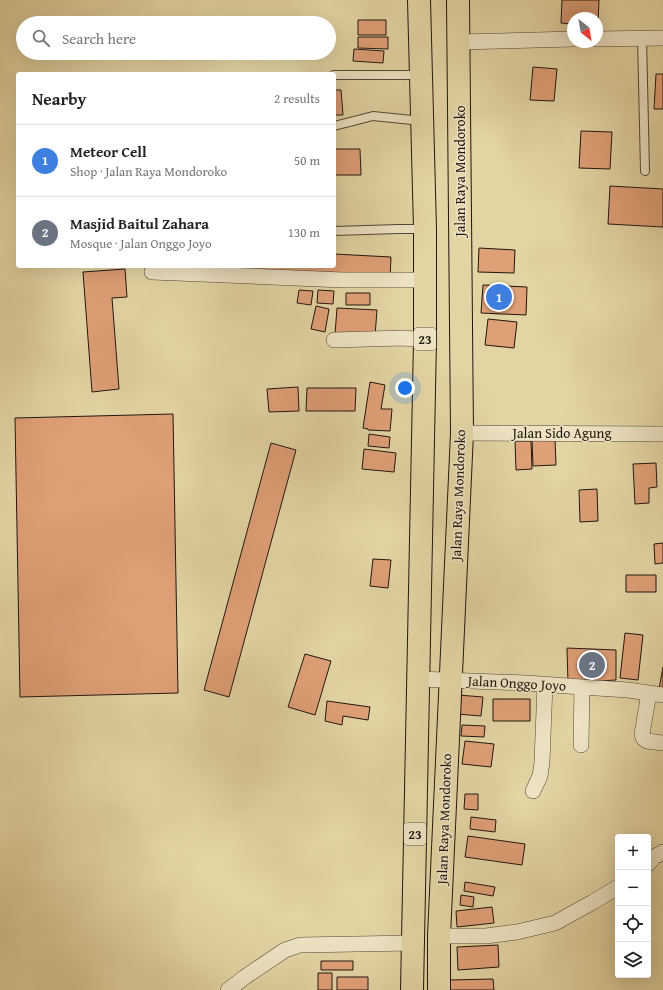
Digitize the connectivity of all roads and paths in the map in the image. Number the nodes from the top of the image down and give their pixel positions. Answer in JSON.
{"nodes":[{"id":1,"x":419,"y":0,"type":"edge"},
{"id":2,"x":458,"y":0,"type":"edge"},
{"id":3,"x":642,"y":38,"type":"junction"},
{"id":4,"x":663,"y":38,"type":"edge"},
{"id":5,"x":567,"y":39,"type":"edge"},
{"id":6,"x":603,"y":39,"type":"edge"},
{"id":7,"x":459,"y":42,"type":"junction"},
{"id":8,"x":336,"y":75,"type":"edge"},
{"id":9,"x":421,"y":75,"type":"junction"},
{"id":10,"x":422,"y":121,"type":"junction"},
{"id":11,"x":336,"y":125,"type":"edge"},
{"id":12,"x":645,"y":171,"type":"dead end"},
{"id":13,"x":425,"y":229,"type":"junction"},
{"id":14,"x":336,"y":231,"type":"edge"},
{"id":15,"x":152,"y":272,"type":"dead end"},
{"id":16,"x":425,"y":280,"type":"junction"},
{"id":17,"x":334,"y":340,"type":"dead end"},
{"id":18,"x":424,"y":340,"type":"junction"},
{"id":19,"x":462,"y":433,"type":"junction"},
{"id":20,"x":663,"y":434,"type":"edge"},
{"id":21,"x":418,"y":678,"type":"junction"},
{"id":22,"x":450,"y":680,"type":"junction"},
{"id":23,"x":545,"y":684,"type":"junction"},
{"id":24,"x":582,"y":687,"type":"junction"},
{"id":25,"x":656,"y":694,"type":"edge"},
{"id":26,"x":663,"y":743,"type":"edge"},
{"id":27,"x":581,"y":745,"type":"dead end"},
{"id":28,"x":532,"y":791,"type":"dead end"},
{"id":29,"x":663,"y":852,"type":"edge"},
{"id":30,"x":651,"y":861,"type":"edge"},
{"id":31,"x":615,"y":889,"type":"edge"},
{"id":32,"x":439,"y":936,"type":"junction"},
{"id":33,"x":413,"y":943,"type":"junction"},
{"id":34,"x":228,"y":990,"type":"edge"},
{"id":35,"x":412,"y":990,"type":"edge"},
{"id":36,"x":439,"y":990,"type":"edge"}],
"edges":[{"from":1,"to":9,"type":"highway","name":"Jalan Raya Mondoroko","number":"23"},
{"from":2,"to":7,"type":"highway","name":"Jalan Raya Mondoroko","number":"23"},
{"from":3,"to":4,"type":"street"},
{"from":3,"to":6,"type":"street"},
{"from":3,"to":12,"type":"lane"},
{"from":5,"to":7,"type":"street"},
{"from":7,"to":19,"type":"highway","name":"Jalan Raya Mondoroko","number":"23"},
{"from":8,"to":9,"type":"lane"},
{"from":9,"to":10,"type":"highway","name":"Jalan Raya Mondoroko","number":"23"},
{"from":10,"to":11,"type":"lane"},
{"from":10,"to":13,"type":"highway","name":"Jalan Raya Mondoroko","number":"23"},
{"from":13,"to":14,"type":"lane"},
{"from":13,"to":16,"type":"highway","name":"Jalan Raya Mondoroko","number":"23"},
{"from":15,"to":16,"type":"street"},
{"from":16,"to":18,"type":"highway","name":"Jalan Raya Mondoroko","number":"23"},
{"from":17,"to":18,"type":"street"},
{"from":18,"to":21,"type":"highway","name":"Jalan Raya Mondoroko","number":"23"},
{"from":19,"to":20,"type":"street","name":"Jalan Sido Agung"},
{"from":19,"to":22,"type":"highway","name":"Jalan Raya Mondoroko","number":"23"},
{"from":21,"to":22,"type":"street","name":"Jalan Onggo Joyo"},
{"from":21,"to":33,"type":"highway","name":"Jalan Raya Mondoroko","number":"23"},
{"from":22,"to":23,"type":"street","name":"Jalan Onggo Joyo"},
{"from":22,"to":32,"type":"highway","name":"Jalan Raya Mondoroko","number":"23"},
{"from":23,"to":24,"type":"street","name":"Jalan Onggo Joyo"},
{"from":23,"to":28,"type":"street"},
{"from":24,"to":25,"type":"street","name":"Jalan Onggo Joyo"},
{"from":24,"to":27,"type":"street"},
{"from":25,"to":26,"type":"street"},
{"from":29,"to":30,"type":"street"},
{"from":31,"to":32,"type":"street"},
{"from":32,"to":36,"type":"highway","name":"Jalan Raya Mondoroko","number":"23"},
{"from":33,"to":34,"type":"street"},
{"from":33,"to":35,"type":"highway","name":"Jalan Raya Mondoroko","number":"23"}]}
